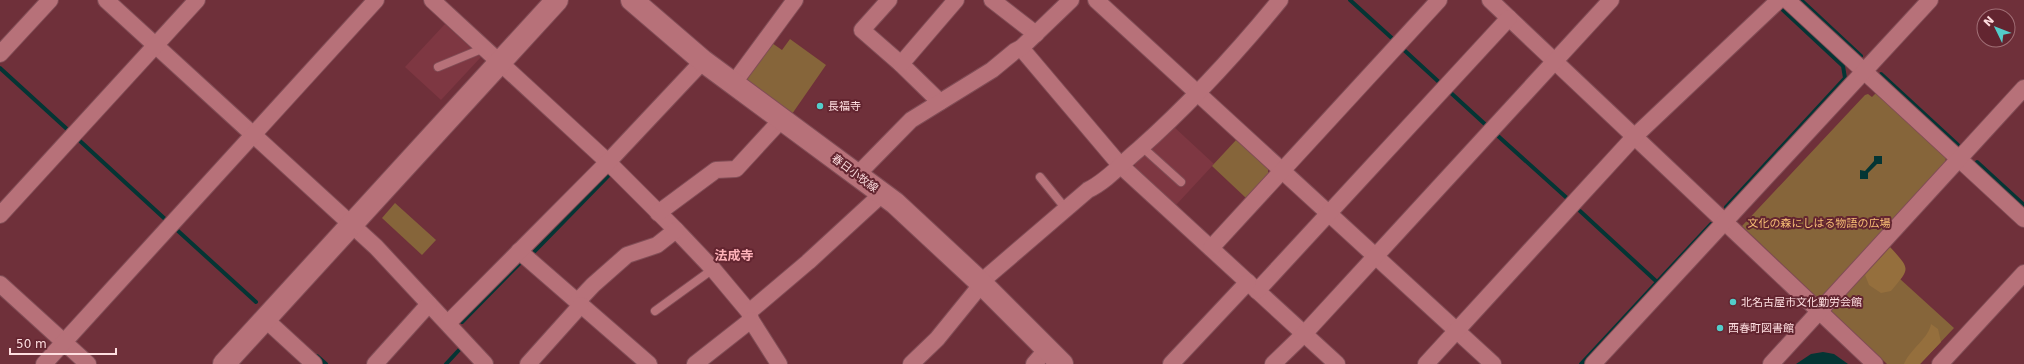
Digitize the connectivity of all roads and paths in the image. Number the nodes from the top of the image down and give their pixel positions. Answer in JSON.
{"nodes":[{"id":1,"x":50,"y":0,"type":"edge"},
{"id":2,"x":106,"y":0,"type":"edge"},
{"id":3,"x":197,"y":0,"type":"edge"},
{"id":4,"x":376,"y":0,"type":"edge"},
{"id":5,"x":432,"y":0,"type":"edge"},
{"id":6,"x":557,"y":0,"type":"edge"},
{"id":7,"x":795,"y":0,"type":"edge"},
{"id":8,"x":889,"y":0,"type":"edge"},
{"id":9,"x":956,"y":0,"type":"edge"},
{"id":10,"x":992,"y":0,"type":"edge"},
{"id":11,"x":1071,"y":0,"type":"edge"},
{"id":12,"x":1096,"y":0,"type":"edge"},
{"id":13,"x":1280,"y":0,"type":"edge"},
{"id":14,"x":1439,"y":0,"type":"edge"},
{"id":15,"x":1490,"y":0,"type":"edge"},
{"id":16,"x":1611,"y":0,"type":"edge"},
{"id":17,"x":1779,"y":0,"type":"edge"},
{"id":18,"x":1787,"y":0,"type":"edge"},
{"id":19,"x":1930,"y":0,"type":"edge"},
{"id":20,"x":641,"y":3,"type":"edge"},
{"id":21,"x":1509,"y":18,"type":"junction"},
{"id":22,"x":1036,"y":34,"type":"junction"},
{"id":23,"x":156,"y":45,"type":"junction"},
{"id":24,"x":484,"y":48,"type":"junction"},
{"id":25,"x":1021,"y":48,"type":"junction"},
{"id":26,"x":0,"y":54,"type":"edge"},
{"id":27,"x":703,"y":61,"type":"junction"},
{"id":28,"x":1555,"y":61,"type":"junction"},
{"id":29,"x":500,"y":62,"type":"junction"},
{"id":30,"x":901,"y":64,"type":"junction"},
{"id":31,"x":438,"y":67,"type":"dead end"},
{"id":32,"x":1863,"y":72,"type":"junction"},
{"id":33,"x":733,"y":84,"type":"junction"},
{"id":34,"x":2024,"y":88,"type":"edge"},
{"id":35,"x":1198,"y":94,"type":"junction"},
{"id":36,"x":940,"y":102,"type":"junction"},
{"id":37,"x":782,"y":119,"type":"junction"},
{"id":38,"x":253,"y":135,"type":"junction"},
{"id":39,"x":1635,"y":136,"type":"junction"},
{"id":40,"x":1141,"y":146,"type":"junction"},
{"id":41,"x":1958,"y":159,"type":"junction"},
{"id":42,"x":608,"y":162,"type":"junction"},
{"id":43,"x":1120,"y":165,"type":"junction"},
{"id":44,"x":1281,"y":171,"type":"junction"},
{"id":45,"x":857,"y":176,"type":"junction"},
{"id":46,"x":1040,"y":177,"type":"dead end"},
{"id":47,"x":1181,"y":182,"type":"dead end"},
{"id":48,"x":882,"y":194,"type":"junction"},
{"id":49,"x":1066,"y":208,"type":"junction"},
{"id":50,"x":658,"y":213,"type":"junction"},
{"id":51,"x":1329,"y":214,"type":"junction"},
{"id":52,"x":0,"y":215,"type":"edge"},
{"id":53,"x":2024,"y":219,"type":"edge"},
{"id":54,"x":1724,"y":221,"type":"junction"},
{"id":55,"x":351,"y":225,"type":"junction"},
{"id":56,"x":676,"y":230,"type":"junction"},
{"id":57,"x":1211,"y":248,"type":"junction"},
{"id":58,"x":519,"y":251,"type":"junction"},
{"id":59,"x":1375,"y":256,"type":"junction"},
{"id":60,"x":713,"y":269,"type":"junction"},
{"id":61,"x":2024,"y":273,"type":"edge"},
{"id":62,"x":981,"y":283,"type":"junction"},
{"id":63,"x":0,"y":284,"type":"edge"},
{"id":64,"x":1253,"y":287,"type":"junction"},
{"id":65,"x":579,"y":303,"type":"junction"},
{"id":66,"x":429,"y":304,"type":"junction"},
{"id":67,"x":655,"y":311,"type":"dead end"},
{"id":68,"x":1820,"y":312,"type":"junction"},
{"id":69,"x":750,"y":316,"type":"junction"},
{"id":70,"x":265,"y":319,"type":"junction"},
{"id":71,"x":448,"y":323,"type":"junction"},
{"id":72,"x":1457,"y":331,"type":"junction"},
{"id":73,"x":1304,"y":334,"type":"junction"},
{"id":74,"x":64,"y":342,"type":"junction"},
{"id":75,"x":1048,"y":359,"type":"edge"},
{"id":76,"x":309,"y":362,"type":"edge"},
{"id":77,"x":44,"y":364,"type":"edge"},
{"id":78,"x":88,"y":364,"type":"edge"},
{"id":79,"x":224,"y":364,"type":"edge"},
{"id":80,"x":375,"y":364,"type":"edge"},
{"id":81,"x":485,"y":364,"type":"edge"},
{"id":82,"x":528,"y":364,"type":"edge"},
{"id":83,"x":649,"y":364,"type":"edge"},
{"id":84,"x":695,"y":364,"type":"edge"},
{"id":85,"x":779,"y":364,"type":"edge"},
{"id":86,"x":911,"y":364,"type":"edge"},
{"id":87,"x":1171,"y":364,"type":"edge"},
{"id":88,"x":1273,"y":364,"type":"edge"},
{"id":89,"x":1337,"y":364,"type":"edge"},
{"id":90,"x":1426,"y":364,"type":"edge"},
{"id":91,"x":1493,"y":364,"type":"edge"},
{"id":92,"x":1593,"y":364,"type":"edge"},
{"id":93,"x":1771,"y":364,"type":"edge"},
{"id":94,"x":1875,"y":364,"type":"edge"},
{"id":95,"x":1940,"y":364,"type":"edge"}],
"edges":[{"from":1,"to":26,"type":"street"},
{"from":2,"to":23,"type":"street"},
{"from":3,"to":23,"type":"street"},
{"from":4,"to":38,"type":"street"},
{"from":5,"to":24,"type":"street"},
{"from":6,"to":29,"type":"main road"},
{"from":7,"to":33,"type":"street"},
{"from":8,"to":30,"type":"street"},
{"from":9,"to":30,"type":"street"},
{"from":10,"to":22,"type":"street"},
{"from":11,"to":22,"type":"street"},
{"from":12,"to":35,"type":"street"},
{"from":13,"to":35,"type":"street"},
{"from":14,"to":44,"type":"street"},
{"from":15,"to":21,"type":"street"},
{"from":16,"to":28,"type":"street"},
{"from":17,"to":39,"type":"street"},
{"from":18,"to":32,"type":"street"},
{"from":19,"to":32,"type":"street"},
{"from":20,"to":27,"type":"main road","name":"春日小牧線"},
{"from":21,"to":28,"type":"street"},
{"from":21,"to":51,"type":"street"},
{"from":22,"to":25,"type":"street"},
{"from":23,"to":38,"type":"street"},
{"from":23,"to":52,"type":"street"},
{"from":24,"to":29,"type":"street"},
{"from":24,"to":31,"type":"lane"},
{"from":25,"to":36,"type":"street"},
{"from":25,"to":43,"type":"street"},
{"from":27,"to":33,"type":"main road","name":"春日小牧線"},
{"from":27,"to":42,"type":"street"},
{"from":28,"to":39,"type":"street"},
{"from":28,"to":59,"type":"street"},
{"from":29,"to":42,"type":"street"},
{"from":29,"to":55,"type":"main road"},
{"from":30,"to":36,"type":"street"},
{"from":32,"to":41,"type":"street"},
{"from":32,"to":54,"type":"street"},
{"from":33,"to":37,"type":"main road","name":"春日小牧線"},
{"from":34,"to":41,"type":"street"},
{"from":35,"to":40,"type":"street"},
{"from":35,"to":44,"type":"street"},
{"from":36,"to":45,"type":"street"},
{"from":37,"to":45,"type":"main road","name":"春日小牧線"},
{"from":37,"to":50,"type":"street"},
{"from":38,"to":55,"type":"street"},
{"from":38,"to":74,"type":"street"},
{"from":39,"to":54,"type":"street"},
{"from":39,"to":72,"type":"street"},
{"from":40,"to":43,"type":"street"},
{"from":40,"to":47,"type":"lane"},
{"from":41,"to":53,"type":"street"},
{"from":41,"to":68,"type":"street"},
{"from":42,"to":50,"type":"street"},
{"from":42,"to":58,"type":"street"},
{"from":43,"to":49,"type":"street"},
{"from":43,"to":57,"type":"street"},
{"from":44,"to":51,"type":"street"},
{"from":44,"to":57,"type":"street"},
{"from":45,"to":48,"type":"main road","name":"春日小牧線"},
{"from":46,"to":49,"type":"lane"},
{"from":48,"to":62,"type":"main road","name":"春日小牧線"},
{"from":48,"to":69,"type":"street"},
{"from":49,"to":62,"type":"street"},
{"from":50,"to":56,"type":"street"},
{"from":51,"to":59,"type":"street"},
{"from":51,"to":64,"type":"street"},
{"from":54,"to":68,"type":"street"},
{"from":54,"to":92,"type":"street"},
{"from":55,"to":66,"type":"street"},
{"from":55,"to":70,"type":"main road"},
{"from":56,"to":60,"type":"street"},
{"from":56,"to":65,"type":"street"},
{"from":57,"to":64,"type":"street"},
{"from":58,"to":65,"type":"street"},
{"from":58,"to":71,"type":"street"},
{"from":59,"to":72,"type":"street"},
{"from":59,"to":73,"type":"street"},
{"from":60,"to":67,"type":"lane"},
{"from":60,"to":69,"type":"street"},
{"from":61,"to":95,"type":"street"},
{"from":62,"to":75,"type":"main road","name":"春日小牧線"},
{"from":62,"to":86,"type":"street"},
{"from":63,"to":74,"type":"street"},
{"from":64,"to":73,"type":"street"},
{"from":64,"to":87,"type":"street"},
{"from":65,"to":82,"type":"street"},
{"from":65,"to":83,"type":"street"},
{"from":66,"to":71,"type":"street"},
{"from":66,"to":80,"type":"street"},
{"from":68,"to":93,"type":"street"},
{"from":68,"to":94,"type":"street"},
{"from":69,"to":84,"type":"street"},
{"from":69,"to":85,"type":"street"},
{"from":70,"to":76,"type":"street"},
{"from":70,"to":79,"type":"main road"},
{"from":71,"to":81,"type":"street"},
{"from":72,"to":90,"type":"street"},
{"from":72,"to":91,"type":"street"},
{"from":73,"to":88,"type":"street"},
{"from":73,"to":89,"type":"street"},
{"from":74,"to":77,"type":"street"},
{"from":74,"to":78,"type":"street"}]}
